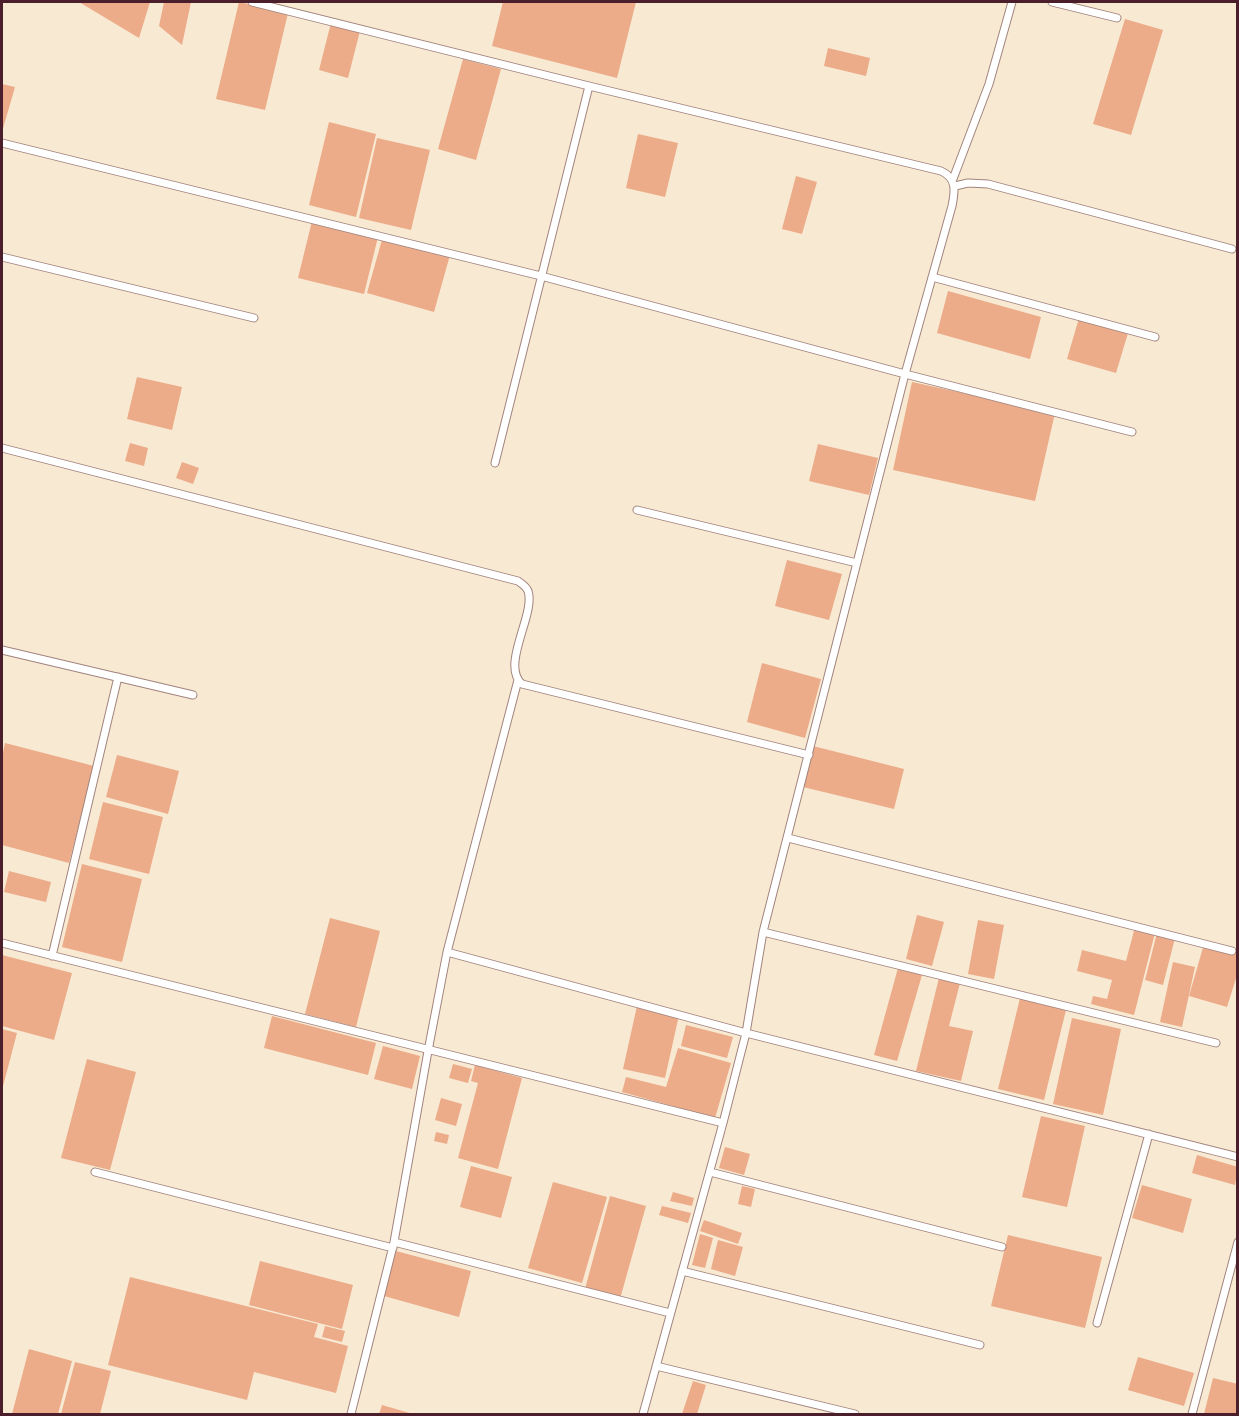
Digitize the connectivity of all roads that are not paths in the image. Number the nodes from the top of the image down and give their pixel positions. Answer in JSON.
{"nodes":[{"id":1,"x":252,"y":2,"type":"edge"},
{"id":2,"x":1012,"y":2,"type":"edge"},
{"id":3,"x":1052,"y":2,"type":"edge"},
{"id":4,"x":1117,"y":18,"type":"dead end"},
{"id":5,"x":589,"y":86,"type":"junction"},
{"id":6,"x":2,"y":143,"type":"edge"},
{"id":7,"x":954,"y":183,"type":"junction"},
{"id":8,"x":1232,"y":249,"type":"dead end"},
{"id":9,"x":2,"y":256,"type":"edge"},
{"id":10,"x":541,"y":276,"type":"junction"},
{"id":11,"x":932,"y":277,"type":"junction"},
{"id":12,"x":254,"y":318,"type":"dead end"},
{"id":13,"x":1155,"y":337,"type":"dead end"},
{"id":14,"x":905,"y":374,"type":"junction"},
{"id":15,"x":1132,"y":432,"type":"dead end"},
{"id":16,"x":2,"y":448,"type":"edge"},
{"id":17,"x":495,"y":463,"type":"dead end"},
{"id":18,"x":637,"y":510,"type":"dead end"},
{"id":19,"x":857,"y":563,"type":"junction"},
{"id":20,"x":2,"y":650,"type":"edge"},
{"id":21,"x":118,"y":677,"type":"junction"},
{"id":22,"x":518,"y":680,"type":"junction"},
{"id":23,"x":193,"y":695,"type":"dead end"},
{"id":24,"x":809,"y":755,"type":"junction"},
{"id":25,"x":788,"y":838,"type":"junction"},
{"id":26,"x":763,"y":932,"type":"junction"},
{"id":27,"x":2,"y":943,"type":"edge"},
{"id":28,"x":1232,"y":951,"type":"dead end"},
{"id":29,"x":447,"y":952,"type":"junction"},
{"id":30,"x":52,"y":956,"type":"junction"},
{"id":31,"x":746,"y":1033,"type":"junction"},
{"id":32,"x":1216,"y":1043,"type":"dead end"},
{"id":33,"x":428,"y":1051,"type":"junction"},
{"id":34,"x":723,"y":1123,"type":"junction"},
{"id":35,"x":1149,"y":1134,"type":"junction"},
{"id":36,"x":1238,"y":1157,"type":"edge"},
{"id":37,"x":95,"y":1172,"type":"dead end"},
{"id":38,"x":710,"y":1172,"type":"junction"},
{"id":39,"x":1238,"y":1242,"type":"edge"},
{"id":40,"x":394,"y":1245,"type":"junction"},
{"id":41,"x":1002,"y":1248,"type":"dead end"},
{"id":42,"x":682,"y":1271,"type":"junction"},
{"id":43,"x":670,"y":1313,"type":"junction"},
{"id":44,"x":1097,"y":1323,"type":"dead end"},
{"id":45,"x":980,"y":1345,"type":"dead end"},
{"id":46,"x":656,"y":1366,"type":"junction"},
{"id":47,"x":351,"y":1414,"type":"edge"},
{"id":48,"x":643,"y":1414,"type":"edge"},
{"id":49,"x":855,"y":1414,"type":"edge"},
{"id":50,"x":1192,"y":1414,"type":"edge"}],
"edges":[{"from":1,"to":5,"type":"lane"},
{"from":2,"to":7,"type":"lane"},
{"from":3,"to":4,"type":"lane"},
{"from":5,"to":7,"type":"lane"},
{"from":5,"to":10,"type":"lane"},
{"from":6,"to":10,"type":"lane"},
{"from":7,"to":8,"type":"lane"},
{"from":7,"to":11,"type":"lane"},
{"from":9,"to":12,"type":"lane"},
{"from":10,"to":14,"type":"lane"},
{"from":10,"to":17,"type":"lane"},
{"from":11,"to":13,"type":"lane"},
{"from":11,"to":14,"type":"lane"},
{"from":14,"to":15,"type":"lane"},
{"from":14,"to":19,"type":"lane"},
{"from":16,"to":22,"type":"lane"},
{"from":18,"to":19,"type":"lane"},
{"from":19,"to":24,"type":"lane"},
{"from":20,"to":21,"type":"lane"},
{"from":21,"to":23,"type":"lane"},
{"from":21,"to":30,"type":"lane"},
{"from":22,"to":24,"type":"lane"},
{"from":22,"to":29,"type":"lane"},
{"from":24,"to":25,"type":"lane"},
{"from":25,"to":26,"type":"lane"},
{"from":25,"to":28,"type":"lane"},
{"from":26,"to":31,"type":"lane"},
{"from":26,"to":32,"type":"lane"},
{"from":27,"to":30,"type":"lane"},
{"from":29,"to":31,"type":"lane"},
{"from":29,"to":33,"type":"lane"},
{"from":30,"to":33,"type":"lane"},
{"from":31,"to":34,"type":"lane"},
{"from":31,"to":35,"type":"lane"},
{"from":33,"to":34,"type":"lane"},
{"from":33,"to":40,"type":"lane"},
{"from":34,"to":38,"type":"lane"},
{"from":35,"to":36,"type":"lane"},
{"from":35,"to":44,"type":"lane"},
{"from":37,"to":40,"type":"lane"},
{"from":38,"to":41,"type":"lane"},
{"from":38,"to":42,"type":"lane"},
{"from":39,"to":50,"type":"lane"},
{"from":40,"to":43,"type":"lane"},
{"from":40,"to":47,"type":"lane"},
{"from":42,"to":43,"type":"lane"},
{"from":42,"to":45,"type":"lane"},
{"from":43,"to":46,"type":"lane"},
{"from":46,"to":48,"type":"lane"},
{"from":46,"to":49,"type":"lane"}]}
